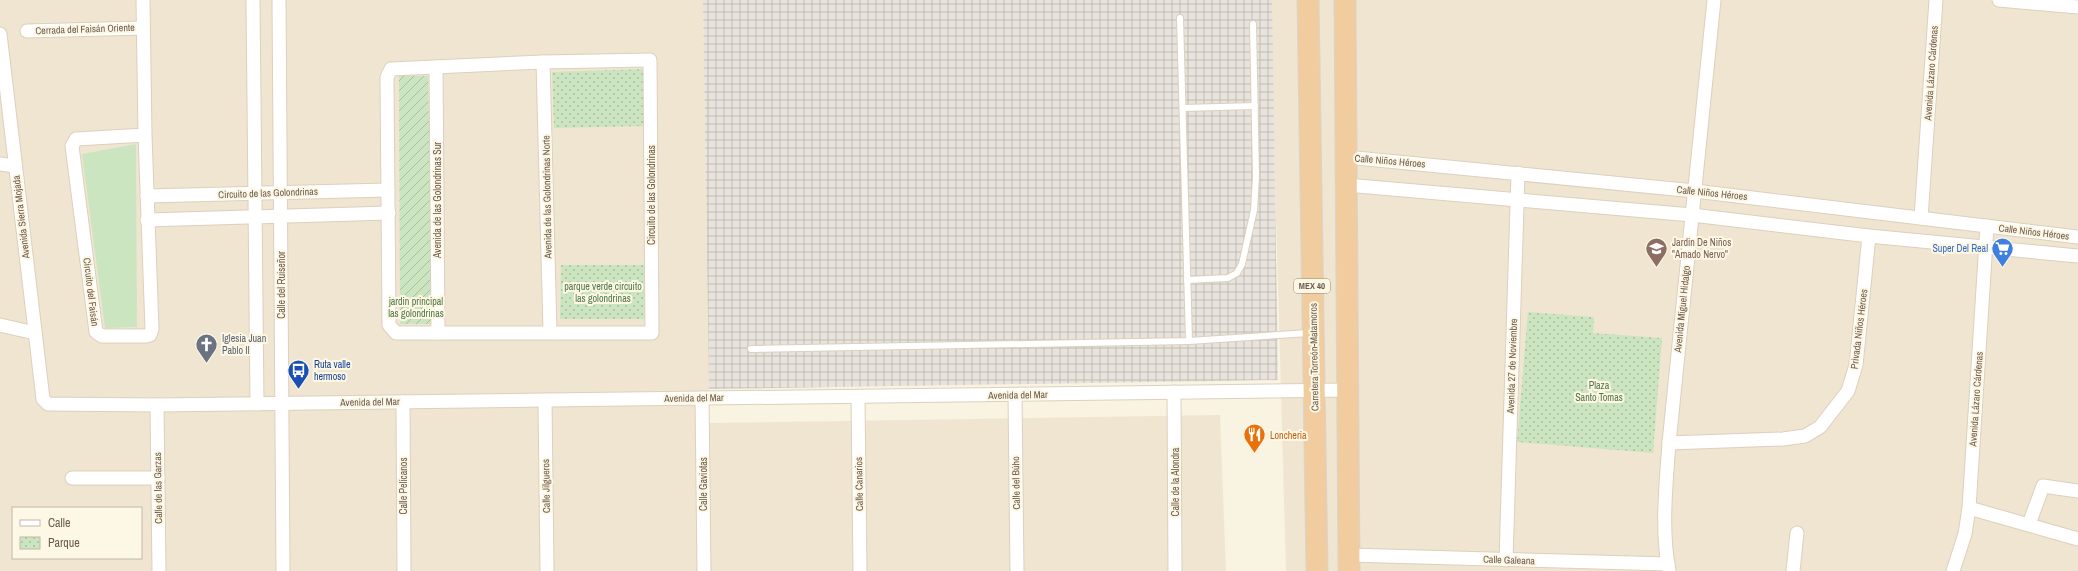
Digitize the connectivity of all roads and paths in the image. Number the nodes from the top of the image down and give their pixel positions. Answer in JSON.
{"nodes":[{"id":1,"x":143,"y":0,"type":"edge"},
{"id":2,"x":252,"y":0,"type":"edge"},
{"id":3,"x":279,"y":0,"type":"edge"},
{"id":4,"x":1308,"y":0,"type":"edge"},
{"id":5,"x":1345,"y":0,"type":"edge"},
{"id":6,"x":1714,"y":0,"type":"edge"},
{"id":7,"x":1936,"y":0,"type":"edge"},
{"id":8,"x":1999,"y":0,"type":"edge"},
{"id":9,"x":2078,"y":7,"type":"edge"},
{"id":10,"x":1180,"y":18,"type":"dead end"},
{"id":11,"x":1253,"y":24,"type":"dead end"},
{"id":12,"x":143,"y":28,"type":"junction"},
{"id":13,"x":27,"y":31,"type":"dead end"},
{"id":14,"x":0,"y":34,"type":"edge"},
{"id":15,"x":543,"y":62,"type":"junction"},
{"id":16,"x":436,"y":68,"type":"junction"},
{"id":17,"x":1255,"y":106,"type":"junction"},
{"id":18,"x":1182,"y":108,"type":"junction"},
{"id":19,"x":145,"y":135,"type":"junction"},
{"id":20,"x":1346,"y":157,"type":"junction"},
{"id":21,"x":0,"y":164,"type":"edge"},
{"id":22,"x":15,"y":166,"type":"junction"},
{"id":23,"x":1518,"y":173,"type":"junction"},
{"id":24,"x":1346,"y":185,"type":"junction"},
{"id":25,"x":388,"y":190,"type":"junction"},
{"id":26,"x":1695,"y":191,"type":"junction"},
{"id":27,"x":281,"y":192,"type":"junction"},
{"id":28,"x":256,"y":193,"type":"junction"},
{"id":29,"x":147,"y":196,"type":"junction"},
{"id":30,"x":1517,"y":199,"type":"junction"},
{"id":31,"x":389,"y":213,"type":"junction"},
{"id":32,"x":1692,"y":215,"type":"junction"},
{"id":33,"x":281,"y":216,"type":"junction"},
{"id":34,"x":256,"y":217,"type":"junction"},
{"id":35,"x":1921,"y":218,"type":"junction"},
{"id":36,"x":148,"y":220,"type":"junction"},
{"id":37,"x":1988,"y":226,"type":"junction"},
{"id":38,"x":1869,"y":236,"type":"junction"},
{"id":39,"x":2078,"y":237,"type":"edge"},
{"id":40,"x":1986,"y":246,"type":"junction"},
{"id":41,"x":2078,"y":256,"type":"edge"},
{"id":42,"x":1187,"y":280,"type":"junction"},
{"id":43,"x":0,"y":325,"type":"edge"},
{"id":44,"x":550,"y":332,"type":"junction"},
{"id":45,"x":1313,"y":332,"type":"junction"},
{"id":46,"x":35,"y":333,"type":"junction"},
{"id":47,"x":438,"y":333,"type":"junction"},
{"id":48,"x":1189,"y":341,"type":"junction"},
{"id":49,"x":751,"y":349,"type":"dead end"},
{"id":50,"x":1348,"y":390,"type":"junction"},
{"id":51,"x":1314,"y":391,"type":"junction"},
{"id":52,"x":1174,"y":392,"type":"junction"},
{"id":53,"x":1015,"y":395,"type":"junction"},
{"id":54,"x":858,"y":397,"type":"junction"},
{"id":55,"x":702,"y":398,"type":"junction"},
{"id":56,"x":43,"y":399,"type":"joint"},
{"id":57,"x":545,"y":400,"type":"junction"},
{"id":58,"x":403,"y":402,"type":"junction"},
{"id":59,"x":282,"y":403,"type":"junction"},
{"id":60,"x":257,"y":404,"type":"junction"},
{"id":61,"x":157,"y":405,"type":"junction"},
{"id":62,"x":1669,"y":443,"type":"junction"},
{"id":63,"x":72,"y":478,"type":"dead end"},
{"id":64,"x":158,"y":478,"type":"junction"},
{"id":65,"x":2078,"y":490,"type":"edge"},
{"id":66,"x":1969,"y":508,"type":"junction"},
{"id":67,"x":2029,"y":524,"type":"junction"},
{"id":68,"x":1797,"y":533,"type":"dead end"},
{"id":69,"x":2078,"y":539,"type":"edge"},
{"id":70,"x":1506,"y":560,"type":"junction"},
{"id":71,"x":1349,"y":563,"type":"edge"},
{"id":72,"x":1669,"y":568,"type":"edge"},
{"id":73,"x":159,"y":571,"type":"edge"},
{"id":74,"x":283,"y":571,"type":"edge"},
{"id":75,"x":404,"y":571,"type":"edge"},
{"id":76,"x":547,"y":571,"type":"edge"},
{"id":77,"x":704,"y":571,"type":"edge"},
{"id":78,"x":860,"y":571,"type":"edge"},
{"id":79,"x":1017,"y":571,"type":"edge"},
{"id":80,"x":1175,"y":571,"type":"edge"},
{"id":81,"x":1317,"y":571,"type":"edge"},
{"id":82,"x":1793,"y":571,"type":"edge"},
{"id":83,"x":1953,"y":571,"type":"edge"}],
"edges":[{"from":1,"to":12,"type":"street","name":"Circuito del Faisán"},
{"from":2,"to":28,"type":"street"},
{"from":3,"to":27,"type":"street","name":"Calle del Ruiseñor"},
{"from":4,"to":45,"type":"highway","name":"Carretera Torreón-Matamoros","number":"MEX 40"},
{"from":5,"to":20,"type":"highway"},
{"from":6,"to":26,"type":"street","name":"Avenida Miguel Hidalgo"},
{"from":7,"to":35,"type":"street","name":"Avenida Lázaro Cárdenas"},
{"from":8,"to":9,"type":"street"},
{"from":10,"to":18,"type":"lane"},
{"from":11,"to":17,"type":"lane"},
{"from":12,"to":13,"type":"street","name":"Cerrada del Faisán Oriente"},
{"from":12,"to":19,"type":"street","name":"Circuito del Faisán"},
{"from":14,"to":22,"type":"street","name":"Avenida Sierra Mojada"},
{"from":15,"to":16,"type":"street","name":"Circuito de las Golondrinas"},
{"from":15,"to":44,"type":"street","name":"Avenida de las Golondrinas Norte"},
{"from":15,"to":44,"type":"street","name":"Circuito de las Golondrinas"},
{"from":16,"to":25,"type":"street","name":"Circuito de las Golondrinas"},
{"from":16,"to":47,"type":"street","name":"Avenida de las Golondrinas Sur"},
{"from":17,"to":18,"type":"lane"},
{"from":17,"to":42,"type":"lane"},
{"from":18,"to":42,"type":"lane"},
{"from":19,"to":29,"type":"street","name":"Circuito del Faisán"},
{"from":19,"to":36,"type":"street","name":"Circuito del Faisán"},
{"from":20,"to":23,"type":"street","name":"Calle Niños Héroes"},
{"from":20,"to":24,"type":"highway"},
{"from":21,"to":22,"type":"street"},
{"from":22,"to":46,"type":"street","name":"Avenida Sierra Mojada"},
{"from":23,"to":26,"type":"street","name":"Calle Niños Héroes"},
{"from":23,"to":30,"type":"street","name":"Avenida 27 de Noviembre"},
{"from":24,"to":30,"type":"street","name":"Calle Niños Héroes"},
{"from":24,"to":50,"type":"highway"},
{"from":25,"to":27,"type":"street","name":"Circuito de las Golondrinas"},
{"from":25,"to":31,"type":"street","name":"Circuito de las Golondrinas"},
{"from":26,"to":32,"type":"street","name":"Avenida Miguel Hidalgo"},
{"from":26,"to":35,"type":"street","name":"Calle Niños Héroes"},
{"from":27,"to":28,"type":"street","name":"Circuito de las Golondrinas"},
{"from":27,"to":33,"type":"street","name":"Calle del Ruiseñor"},
{"from":28,"to":29,"type":"street","name":"Circuito de las Golondrinas"},
{"from":28,"to":34,"type":"street"},
{"from":29,"to":36,"type":"street","name":"Circuito del Faisán"},
{"from":30,"to":32,"type":"street","name":"Calle Niños Héroes"},
{"from":30,"to":70,"type":"street","name":"Avenida 27 de Noviembre"},
{"from":31,"to":33,"type":"street"},
{"from":31,"to":47,"type":"street","name":"Circuito de las Golondrinas"},
{"from":32,"to":38,"type":"street","name":"Calle Niños Héroes"},
{"from":32,"to":62,"type":"street","name":"Avenida Miguel Hidalgo"},
{"from":33,"to":34,"type":"street"},
{"from":33,"to":59,"type":"street","name":"Calle del Ruiseñor"},
{"from":34,"to":36,"type":"street"},
{"from":34,"to":60,"type":"street"},
{"from":35,"to":37,"type":"street","name":"Calle Niños Héroes"},
{"from":37,"to":39,"type":"street","name":"Calle Niños Héroes"},
{"from":37,"to":40,"type":"street","name":"Avenida Lázaro Cárdenas"},
{"from":38,"to":40,"type":"street","name":"Calle Niños Héroes"},
{"from":38,"to":62,"type":"street","name":"Privada Niños Héroes"},
{"from":40,"to":41,"type":"street","name":"Calle Niños Héroes"},
{"from":40,"to":66,"type":"street","name":"Avenida Lázaro Cárdenas"},
{"from":42,"to":48,"type":"lane"},
{"from":43,"to":46,"type":"street"},
{"from":44,"to":47,"type":"street","name":"Circuito de las Golondrinas"},
{"from":45,"to":48,"type":"lane"},
{"from":45,"to":51,"type":"highway","name":"Carretera Torreón-Matamoros","number":"MEX 40"},
{"from":46,"to":56,"type":"street","name":"Avenida Sierra Mojada"},
{"from":48,"to":49,"type":"lane"},
{"from":50,"to":51,"type":"street","name":"Avenida del Mar"},
{"from":50,"to":71,"type":"highway"},
{"from":51,"to":52,"type":"street","name":"Avenida del Mar"},
{"from":51,"to":81,"type":"highway","name":"Carretera Torreón-Matamoros","number":"MEX 40"},
{"from":52,"to":53,"type":"street","name":"Avenida del Mar"},
{"from":52,"to":80,"type":"street","name":"Calle de la Alondra"},
{"from":53,"to":54,"type":"street","name":"Avenida del Mar"},
{"from":53,"to":79,"type":"street","name":"Calle del Búho"},
{"from":54,"to":55,"type":"street","name":"Avenida del Mar"},
{"from":54,"to":78,"type":"street","name":"Calle Canarios"},
{"from":55,"to":57,"type":"street","name":"Avenida del Mar"},
{"from":55,"to":77,"type":"street","name":"Calle Gaviotas"},
{"from":56,"to":61,"type":"street","name":"Avenida del Mar"},
{"from":57,"to":58,"type":"street","name":"Avenida del Mar"},
{"from":57,"to":76,"type":"street","name":"Calle Jilgueros"},
{"from":58,"to":59,"type":"street","name":"Avenida del Mar"},
{"from":58,"to":75,"type":"street","name":"Calle Pelícanos"},
{"from":59,"to":60,"type":"street","name":"Avenida del Mar"},
{"from":59,"to":74,"type":"street","name":"Calle del Ruiseñor"},
{"from":60,"to":61,"type":"street","name":"Avenida del Mar"},
{"from":61,"to":64,"type":"street","name":"Calle de las Garzas"},
{"from":62,"to":72,"type":"street","name":"Avenida Miguel Hidalgo"},
{"from":63,"to":64,"type":"street"},
{"from":64,"to":73,"type":"street","name":"Calle de las Garzas"},
{"from":65,"to":67,"type":"street"},
{"from":66,"to":67,"type":"street"},
{"from":66,"to":83,"type":"street","name":"Avenida Lázaro Cárdenas"},
{"from":67,"to":69,"type":"street"},
{"from":68,"to":82,"type":"street"},
{"from":70,"to":71,"type":"street","name":"Calle Galeana"},
{"from":70,"to":72,"type":"street","name":"Calle Galeana"}]}
